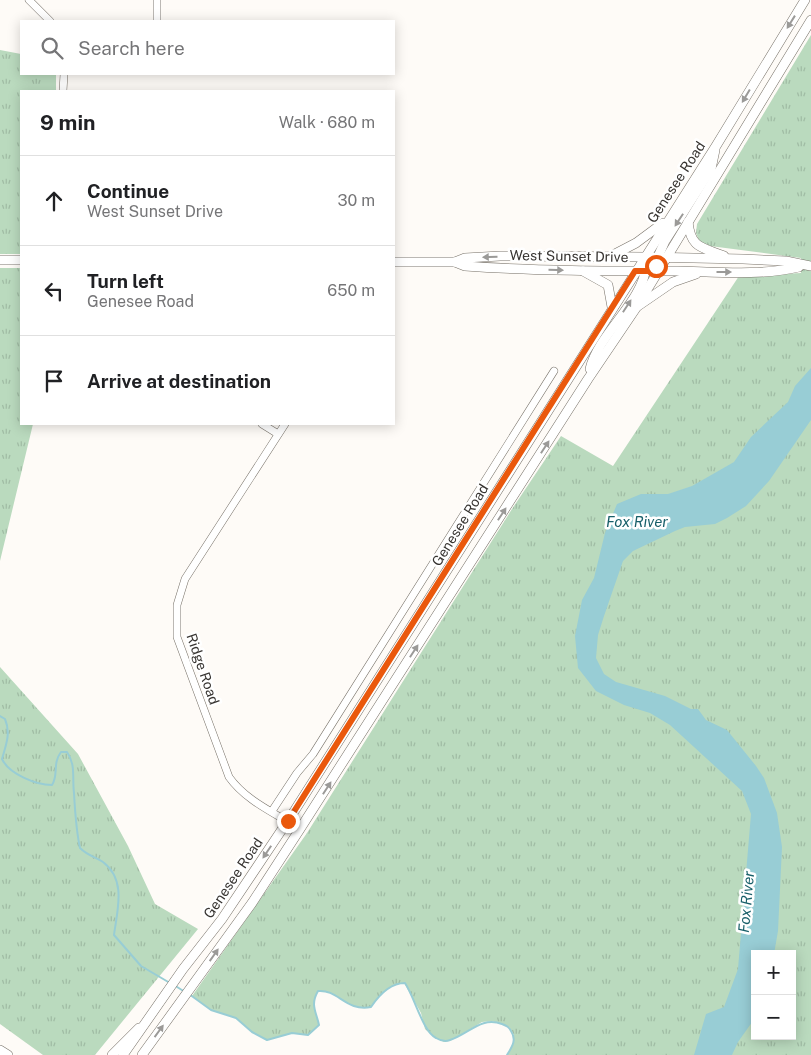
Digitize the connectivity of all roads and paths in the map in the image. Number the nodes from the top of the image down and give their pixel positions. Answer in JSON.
{"nodes":[{"id":1,"x":29,"y":0,"type":"edge"},
{"id":2,"x":157,"y":0,"type":"edge"},
{"id":3,"x":805,"y":0,"type":"edge"},
{"id":4,"x":49,"y":20,"type":"edge"},
{"id":5,"x":157,"y":20,"type":"edge"},
{"id":6,"x":811,"y":20,"type":"edge"},
{"id":7,"x":64,"y":75,"type":"edge"},
{"id":8,"x":63,"y":90,"type":"edge"},
{"id":9,"x":716,"y":146,"type":"junction"},
{"id":10,"x":667,"y":220,"type":"junction"},
{"id":11,"x":688,"y":222,"type":"junction"},
{"id":12,"x":610,"y":257,"type":"junction"},
{"id":13,"x":644,"y":257,"type":"junction"},
{"id":14,"x":661,"y":257,"type":"junction"},
{"id":15,"x":728,"y":258,"type":"junction"},
{"id":16,"x":0,"y":260,"type":"edge"},
{"id":17,"x":20,"y":260,"type":"edge"},
{"id":18,"x":395,"y":262,"type":"edge"},
{"id":19,"x":456,"y":262,"type":"junction"},
{"id":20,"x":807,"y":266,"type":"edge"},
{"id":21,"x":583,"y":271,"type":"junction"},
{"id":22,"x":635,"y":271,"type":"junction"},
{"id":23,"x":646,"y":271,"type":"junction"},
{"id":24,"x":658,"y":271,"type":"junction"},
{"id":25,"x":704,"y":272,"type":"junction"},
{"id":26,"x":612,"y":307,"type":"junction"},
{"id":27,"x":636,"y":308,"type":"junction"},
{"id":28,"x":554,"y":371,"type":"dead end"},
{"id":29,"x":588,"y":379,"type":"junction"},
{"id":30,"x":264,"y":425,"type":"edge"},
{"id":31,"x":283,"y":425,"type":"edge"},
{"id":32,"x":278,"y":434,"type":"junction"},
{"id":33,"x":272,"y":811,"type":"junction"},
{"id":34,"x":288,"y":821,"type":"junction"},
{"id":35,"x":300,"y":828,"type":"junction"},
{"id":36,"x":147,"y":1022,"type":"junction"},
{"id":37,"x":0,"y":1050,"type":"edge"},
{"id":38,"x":8,"y":1055,"type":"edge"},
{"id":39,"x":112,"y":1055,"type":"edge"},
{"id":40,"x":123,"y":1055,"type":"edge"},
{"id":41,"x":142,"y":1055,"type":"edge"}],
"edges":[{"from":1,"to":4,"type":"street"},
{"from":2,"to":5,"type":"street"},
{"from":3,"to":9,"type":"main road","name":"Genesee Road","one_way":true},
{"from":6,"to":11,"type":"main road","name":"Genesee Road"},
{"from":7,"to":8,"type":"street"},
{"from":9,"to":10,"type":"main road","name":"Genesee Road"},
{"from":9,"to":14,"type":"main road","one_way":true},
{"from":10,"to":12,"type":"main road"},
{"from":10,"to":13,"type":"main road","name":"Genesee Road"},
{"from":11,"to":14,"type":"main road","name":"Genesee Road"},
{"from":11,"to":15,"type":"main road"},
{"from":12,"to":13,"type":"main road","name":"West Sunset Drive"},
{"from":12,"to":19,"type":"main road","name":"West Sunset Drive","one_way":true},
{"from":13,"to":14,"type":"main road","name":"West Sunset Drive"},
{"from":13,"to":22,"type":"main road","name":"Genesee Road"},
{"from":13,"to":23,"type":"main road"},
{"from":14,"to":15,"type":"main road","name":"West Sunset Drive"},
{"from":14,"to":24,"type":"main road","name":"Genesee Road"},
{"from":15,"to":20,"type":"main road","name":"West Sunset Drive"},
{"from":16,"to":17,"type":"main road"},
{"from":18,"to":19,"type":"main road","name":"West Sunset Drive"},
{"from":19,"to":21,"type":"main road","name":"West Sunset Drive","one_way":true},
{"from":25,"to":20,"type":"main road","name":"West Sunset Drive","one_way":true},
{"from":21,"to":22,"type":"main road","name":"West Sunset Drive"},
{"from":21,"to":26,"type":"main road"},
{"from":22,"to":23,"type":"main road","name":"West Sunset Drive"},
{"from":22,"to":26,"type":"main road","name":"Genesee Road"},
{"from":23,"to":24,"type":"main road","name":"West Sunset Drive"},
{"from":29,"to":23,"type":"main road","one_way":true},
{"from":24,"to":25,"type":"main road","name":"West Sunset Drive"},
{"from":24,"to":27,"type":"main road","name":"Genesee Road"},
{"from":25,"to":27,"type":"main road"},
{"from":26,"to":34,"type":"main road","name":"Genesee Road"},
{"from":27,"to":29,"type":"main road","name":"Genesee Road"},
{"from":28,"to":33,"type":"street","name":"Genesee Road"},
{"from":35,"to":29,"type":"main road","name":"Genesee Road","one_way":true},
{"from":30,"to":32,"type":"street"},
{"from":31,"to":32,"type":"street","name":"Ridge Road"},
{"from":32,"to":33,"type":"street","name":"Ridge Road"},
{"from":33,"to":34,"type":"street","name":"Ridge Road"},
{"from":34,"to":35,"type":"street","name":"Ridge Road"},
{"from":34,"to":36,"type":"main road","name":"Genesee Road","one_way":true},
{"from":41,"to":35,"type":"main road","name":"Genesee Road","one_way":true},
{"from":36,"to":39,"type":"main road"},
{"from":36,"to":40,"type":"main road","name":"Genesee Road"},
{"from":37,"to":38,"type":"main road"}]}
